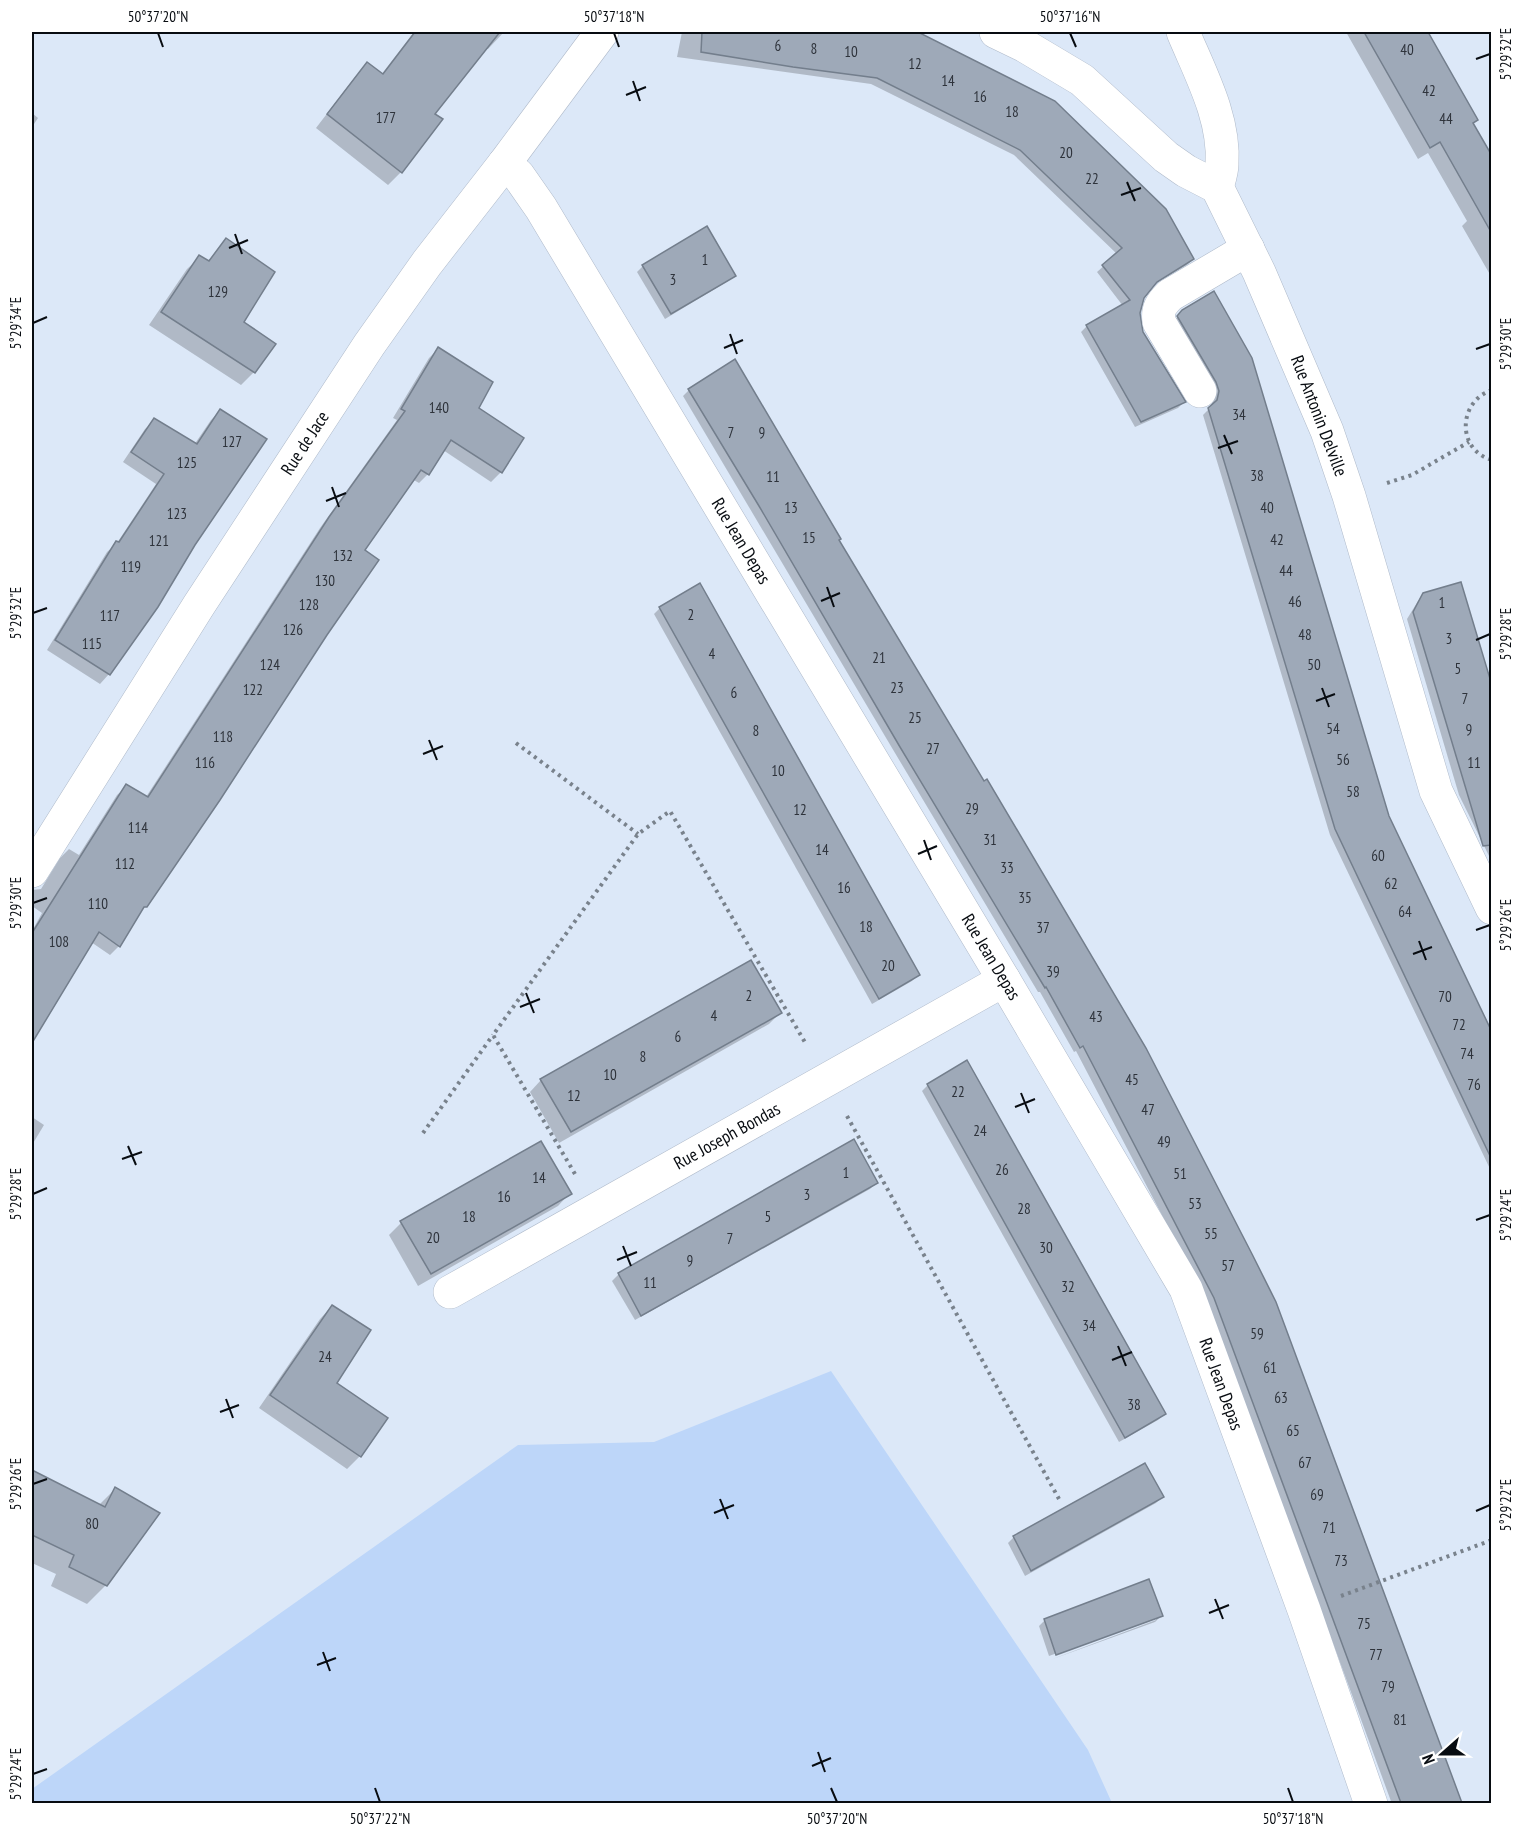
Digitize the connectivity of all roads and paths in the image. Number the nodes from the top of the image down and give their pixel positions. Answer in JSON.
{"nodes":[{"id":1,"x":602,"y":32,"type":"edge"},
{"id":2,"x":996,"y":32,"type":"edge"},
{"id":3,"x":1183,"y":32,"type":"edge"},
{"id":4,"x":504,"y":164,"type":"junction"},
{"id":5,"x":1217,"y":187,"type":"junction"},
{"id":6,"x":1248,"y":249,"type":"junction"},
{"id":7,"x":1491,"y":390,"type":"edge"},
{"id":8,"x":1200,"y":391,"type":"dead end"},
{"id":9,"x":1469,"y":442,"type":"junction"},
{"id":10,"x":1491,"y":460,"type":"edge"},
{"id":11,"x":1412,"y":475,"type":"dead end"},
{"id":12,"x":516,"y":743,"type":"dead end"},
{"id":13,"x":638,"y":834,"type":"dead end"},
{"id":14,"x":32,"y":871,"type":"edge"},
{"id":15,"x":1491,"y":908,"type":"edge"},
{"id":16,"x":1004,"y":980,"type":"junction"},
{"id":17,"x":493,"y":1035,"type":"dead end"},
{"id":18,"x":423,"y":1134,"type":"dead end"},
{"id":19,"x":450,"y":1292,"type":"dead end"},
{"id":20,"x":1491,"y":1539,"type":"edge"},
{"id":21,"x":1304,"y":1610,"type":"junction"},
{"id":22,"x":1371,"y":1803,"type":"edge"}],
"edges":[{"from":1,"to":4,"type":"street","name":"Rue de Jace"},
{"from":2,"to":5,"type":"street"},
{"from":3,"to":5,"type":"street"},
{"from":4,"to":14,"type":"street","name":"Rue de Jace"},
{"from":4,"to":16,"type":"street","name":"Rue Jean Depas"},
{"from":5,"to":6,"type":"street","name":"Rue Antonin Delville"},
{"from":6,"to":8,"type":"street"},
{"from":6,"to":15,"type":"street","name":"Rue Antonin Delville"},
{"from":7,"to":9,"type":"path"},
{"from":9,"to":10,"type":"path"},
{"from":9,"to":11,"type":"path"},
{"from":12,"to":13,"type":"path"},
{"from":16,"to":19,"type":"street","name":"Rue Joseph Bondas"},
{"from":16,"to":21,"type":"street","name":"Rue Jean Depas"},
{"from":17,"to":18,"type":"path"},
{"from":20,"to":21,"type":"path"},
{"from":21,"to":22,"type":"street","name":"Rue Jean Depas"}]}
